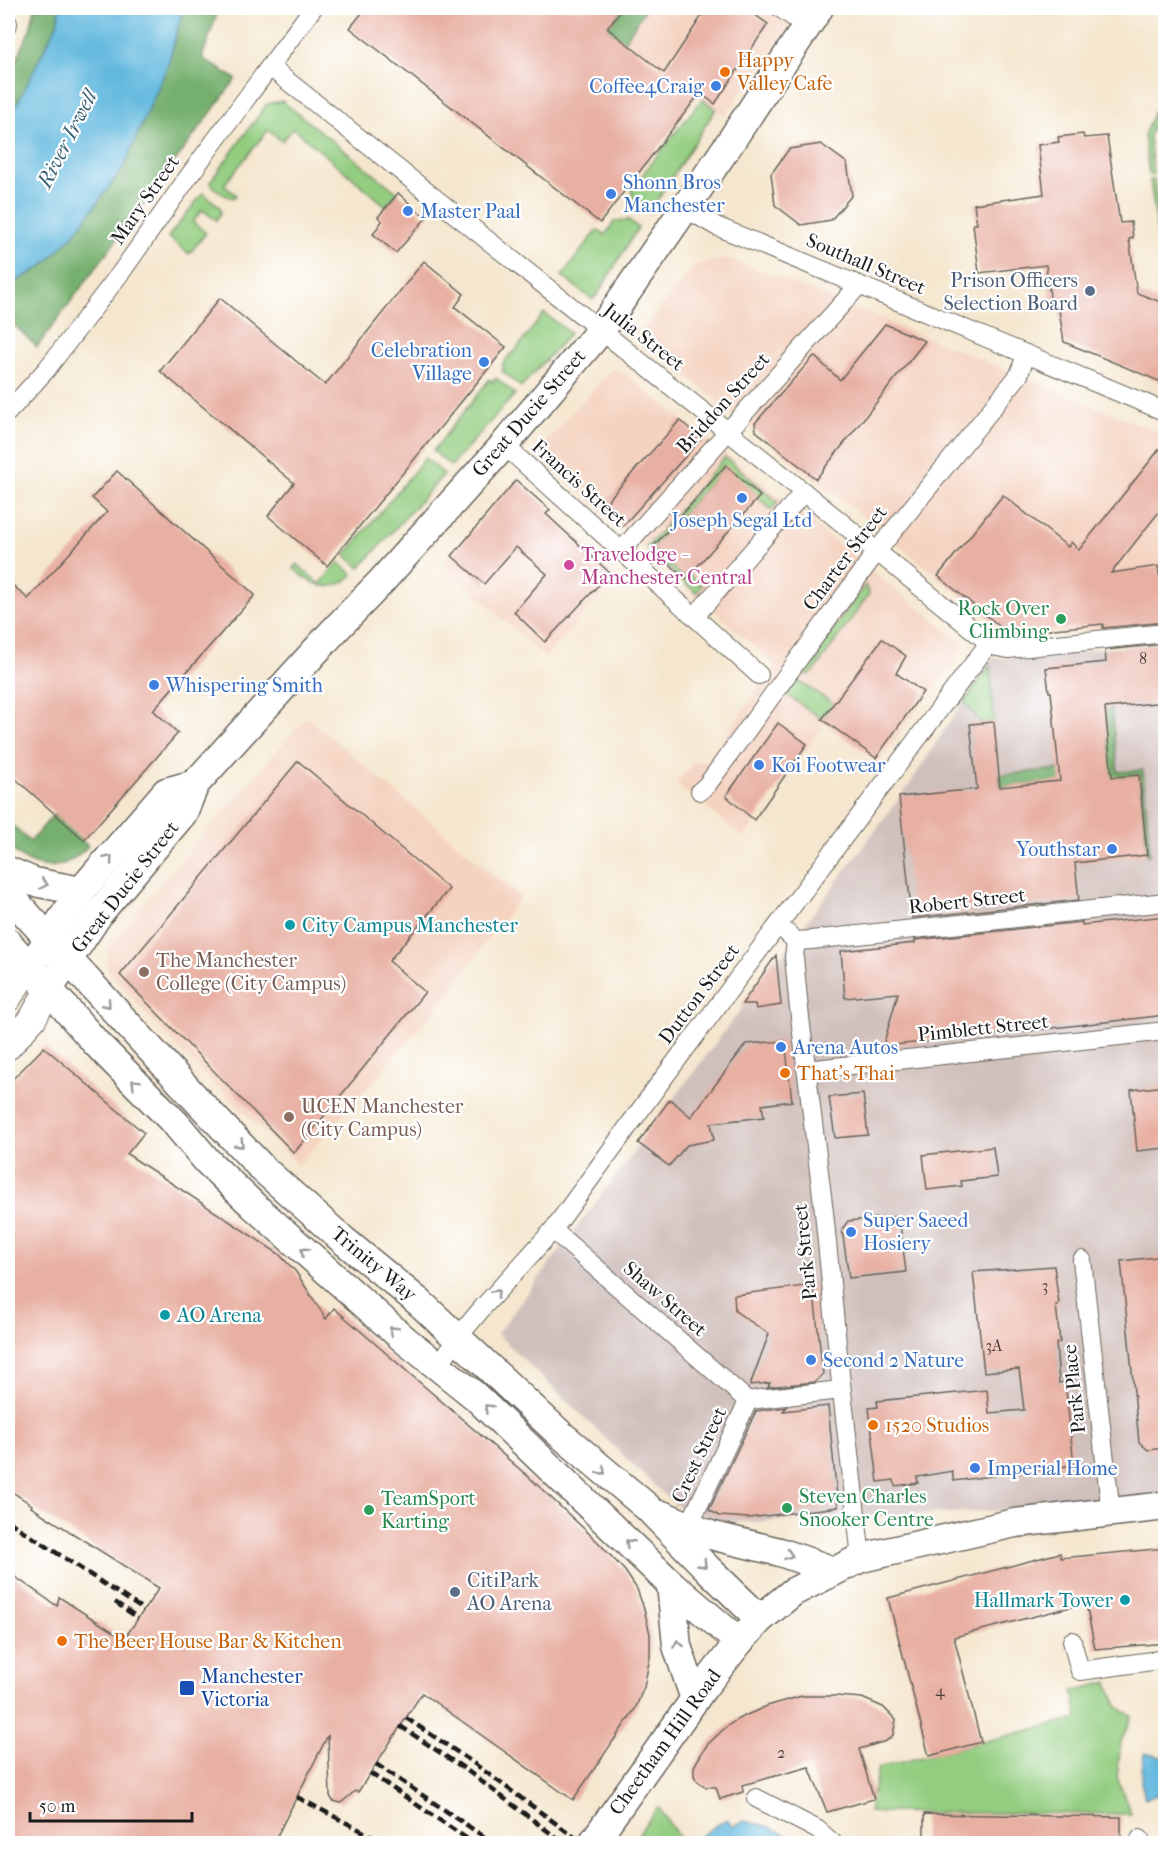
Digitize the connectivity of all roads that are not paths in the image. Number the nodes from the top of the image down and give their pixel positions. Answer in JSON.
{"nodes":[{"id":1,"x":312,"y":8,"type":"edge"},
{"id":2,"x":780,"y":8,"type":"edge"},
{"id":3,"x":812,"y":17,"type":"edge"},
{"id":4,"x":270,"y":67,"type":"junction"},
{"id":5,"x":685,"y":208,"type":"junction"},
{"id":6,"x":859,"y":285,"type":"junction"},
{"id":7,"x":600,"y":331,"type":"junction"},
{"id":8,"x":1026,"y":354,"type":"junction"},
{"id":9,"x":8,"y":412,"type":"edge"},
{"id":10,"x":1166,"y":412,"type":"edge"},
{"id":11,"x":727,"y":432,"type":"junction"},
{"id":12,"x":504,"y":445,"type":"junction"},
{"id":13,"x":804,"y":492,"type":"junction"},
{"id":14,"x":621,"y":551,"type":"junction"},
{"id":15,"x":877,"y":551,"type":"junction"},
{"id":16,"x":695,"y":616,"type":"junction"},
{"id":17,"x":1166,"y":633,"type":"edge"},
{"id":18,"x":989,"y":643,"type":"junction"},
{"id":19,"x":759,"y":675,"type":"dead end"},
{"id":20,"x":195,"y":784,"type":"junction"},
{"id":21,"x":700,"y":791,"type":"dead end"},
{"id":22,"x":8,"y":871,"type":"edge"},
{"id":23,"x":8,"y":890,"type":"edge"},
{"id":24,"x":81,"y":891,"type":"junction"},
{"id":25,"x":1166,"y":902,"type":"edge"},
{"id":26,"x":779,"y":926,"type":"junction"},
{"id":27,"x":796,"y":941,"type":"junction"},
{"id":28,"x":8,"y":943,"type":"edge"},
{"id":29,"x":59,"y":950,"type":"junction"},
{"id":30,"x":28,"y":967,"type":"junction"},
{"id":31,"x":48,"y":990,"type":"junction"},
{"id":32,"x":8,"y":998,"type":"edge"},
{"id":33,"x":1166,"y":1031,"type":"edge"},
{"id":34,"x":8,"y":1046,"type":"edge"},
{"id":35,"x":806,"y":1071,"type":"junction"},
{"id":36,"x":553,"y":1230,"type":"junction"},
{"id":37,"x":343,"y":1240,"type":"junction"},
{"id":38,"x":1082,"y":1260,"type":"dead end"},
{"id":39,"x":458,"y":1337,"type":"junction"},
{"id":40,"x":438,"y":1366,"type":"junction"},
{"id":41,"x":841,"y":1390,"type":"junction"},
{"id":42,"x":748,"y":1401,"type":"junction"},
{"id":43,"x":1166,"y":1506,"type":"edge"},
{"id":44,"x":647,"y":1507,"type":"junction"},
{"id":45,"x":1111,"y":1513,"type":"junction"},
{"id":46,"x":691,"y":1528,"type":"junction"},
{"id":47,"x":861,"y":1558,"type":"junction"},
{"id":48,"x":834,"y":1571,"type":"junction"},
{"id":49,"x":671,"y":1584,"type":"junction"},
{"id":50,"x":760,"y":1618,"type":"junction"},
{"id":51,"x":1072,"y":1641,"type":"dead end"},
{"id":52,"x":739,"y":1642,"type":"junction"},
{"id":53,"x":1166,"y":1659,"type":"edge"},
{"id":54,"x":695,"y":1699,"type":"junction"},
{"id":55,"x":756,"y":1798,"type":"dead end"},
{"id":56,"x":592,"y":1844,"type":"edge"},
{"id":57,"x":834,"y":1844,"type":"edge"}],
"edges":[{"from":1,"to":4,"type":"street","name":"Mary Street"},
{"from":2,"to":3,"type":"street"},
{"from":3,"to":5,"type":"highway","name":"Great Ducie Street"},
{"from":4,"to":7,"type":"street","name":"Julia Street"},
{"from":4,"to":9,"type":"street","name":"Mary Street"},
{"from":5,"to":6,"type":"street","name":"Southall Street"},
{"from":5,"to":7,"type":"highway","name":"Great Ducie Street"},
{"from":6,"to":8,"type":"street","name":"Southall Street"},
{"from":6,"to":11,"type":"street","name":"Briddon Street"},
{"from":7,"to":11,"type":"street","name":"Julia Street"},
{"from":7,"to":12,"type":"highway","name":"Great Ducie Street"},
{"from":8,"to":10,"type":"street","name":"Southall Street"},
{"from":8,"to":15,"type":"street","name":"Charter Street"},
{"from":11,"to":13,"type":"street","name":"Julia Street"},
{"from":11,"to":14,"type":"street","name":"Briddon Street"},
{"from":12,"to":14,"type":"street","name":"Francis Street"},
{"from":12,"to":20,"type":"highway","name":"Great Ducie Street"},
{"from":13,"to":15,"type":"street","name":"Julia Street"},
{"from":13,"to":16,"type":"street"},
{"from":14,"to":16,"type":"street","name":"Francis Street"},
{"from":15,"to":18,"type":"street","name":"Julia Street"},
{"from":15,"to":21,"type":"street","name":"Charter Street"},
{"from":16,"to":19,"type":"street","name":"Francis Street"},
{"from":17,"to":18,"type":"street"},
{"from":18,"to":26,"type":"street","name":"Dutton Street"},
{"from":24,"to":20,"type":"highway","name":"Great Ducie Street","one_way":true},
{"from":20,"to":29,"type":"highway","name":"Great Ducie Street"},
{"from":22,"to":24,"type":"highway","one_way":true},
{"from":23,"to":29,"type":"highway","name":"Trinity Way"},
{"from":24,"to":29,"type":"highway","name":"Great Ducie Street"},
{"from":25,"to":27,"type":"street","name":"Robert Street"},
{"from":26,"to":27,"type":"street"},
{"from":26,"to":36,"type":"street","name":"Dutton Street"},
{"from":27,"to":35,"type":"street","name":"Park Street"},
{"from":28,"to":30,"type":"highway","name":"Trinity Way"},
{"from":29,"to":30,"type":"highway","name":"Great Ducie Street"},
{"from":29,"to":31,"type":"highway","name":"Great Ducie Street"},
{"from":29,"to":37,"type":"highway","name":"Trinity Way","one_way":true},
{"from":30,"to":31,"type":"highway","name":"Trinity Way"},
{"from":30,"to":32,"type":"main road","name":"Great Ducie Street"},
{"from":31,"to":34,"type":"main road","name":"Great Ducie Street"},
{"from":40,"to":31,"type":"highway","name":"Trinity Way","one_way":true},
{"from":33,"to":35,"type":"street","name":"Pimblett Street"},
{"from":35,"to":41,"type":"street","name":"Park Street"},
{"from":39,"to":36,"type":"street","name":"Dutton Street","one_way":true},
{"from":36,"to":42,"type":"street","name":"Shaw Street"},
{"from":37,"to":39,"type":"highway","name":"Trinity Way"},
{"from":37,"to":40,"type":"highway"},
{"from":38,"to":45,"type":"street","name":"Park Place"},
{"from":39,"to":40,"type":"street","name":"Dutton Street"},
{"from":39,"to":44,"type":"highway","name":"Trinity Way","one_way":true},
{"from":49,"to":40,"type":"highway","name":"Trinity Way","one_way":true},
{"from":41,"to":42,"type":"street"},
{"from":41,"to":47,"type":"street","name":"Park Street"},
{"from":42,"to":46,"type":"street","name":"Crest Street"},
{"from":43,"to":45,"type":"highway","name":"Cheetham Hill Road"},
{"from":44,"to":46,"type":"highway"},
{"from":44,"to":50,"type":"highway","name":"Trinity Way","one_way":true},
{"from":45,"to":47,"type":"highway","name":"Cheetham Hill Road"},
{"from":46,"to":48,"type":"highway","one_way":true},
{"from":47,"to":48,"type":"highway","name":"Cheetham Hill Road"},
{"from":48,"to":50,"type":"highway","name":"Cheetham Hill Road"},
{"from":49,"to":52,"type":"highway"},
{"from":54,"to":49,"type":"highway","one_way":true},
{"from":50,"to":52,"type":"highway","name":"Cheetham Hill Road"},
{"from":51,"to":53,"type":"street"},
{"from":52,"to":54,"type":"highway","name":"Cheetham Hill Road"},
{"from":54,"to":56,"type":"highway","name":"Cheetham Hill Road"},
{"from":55,"to":57,"type":"street"}]}
